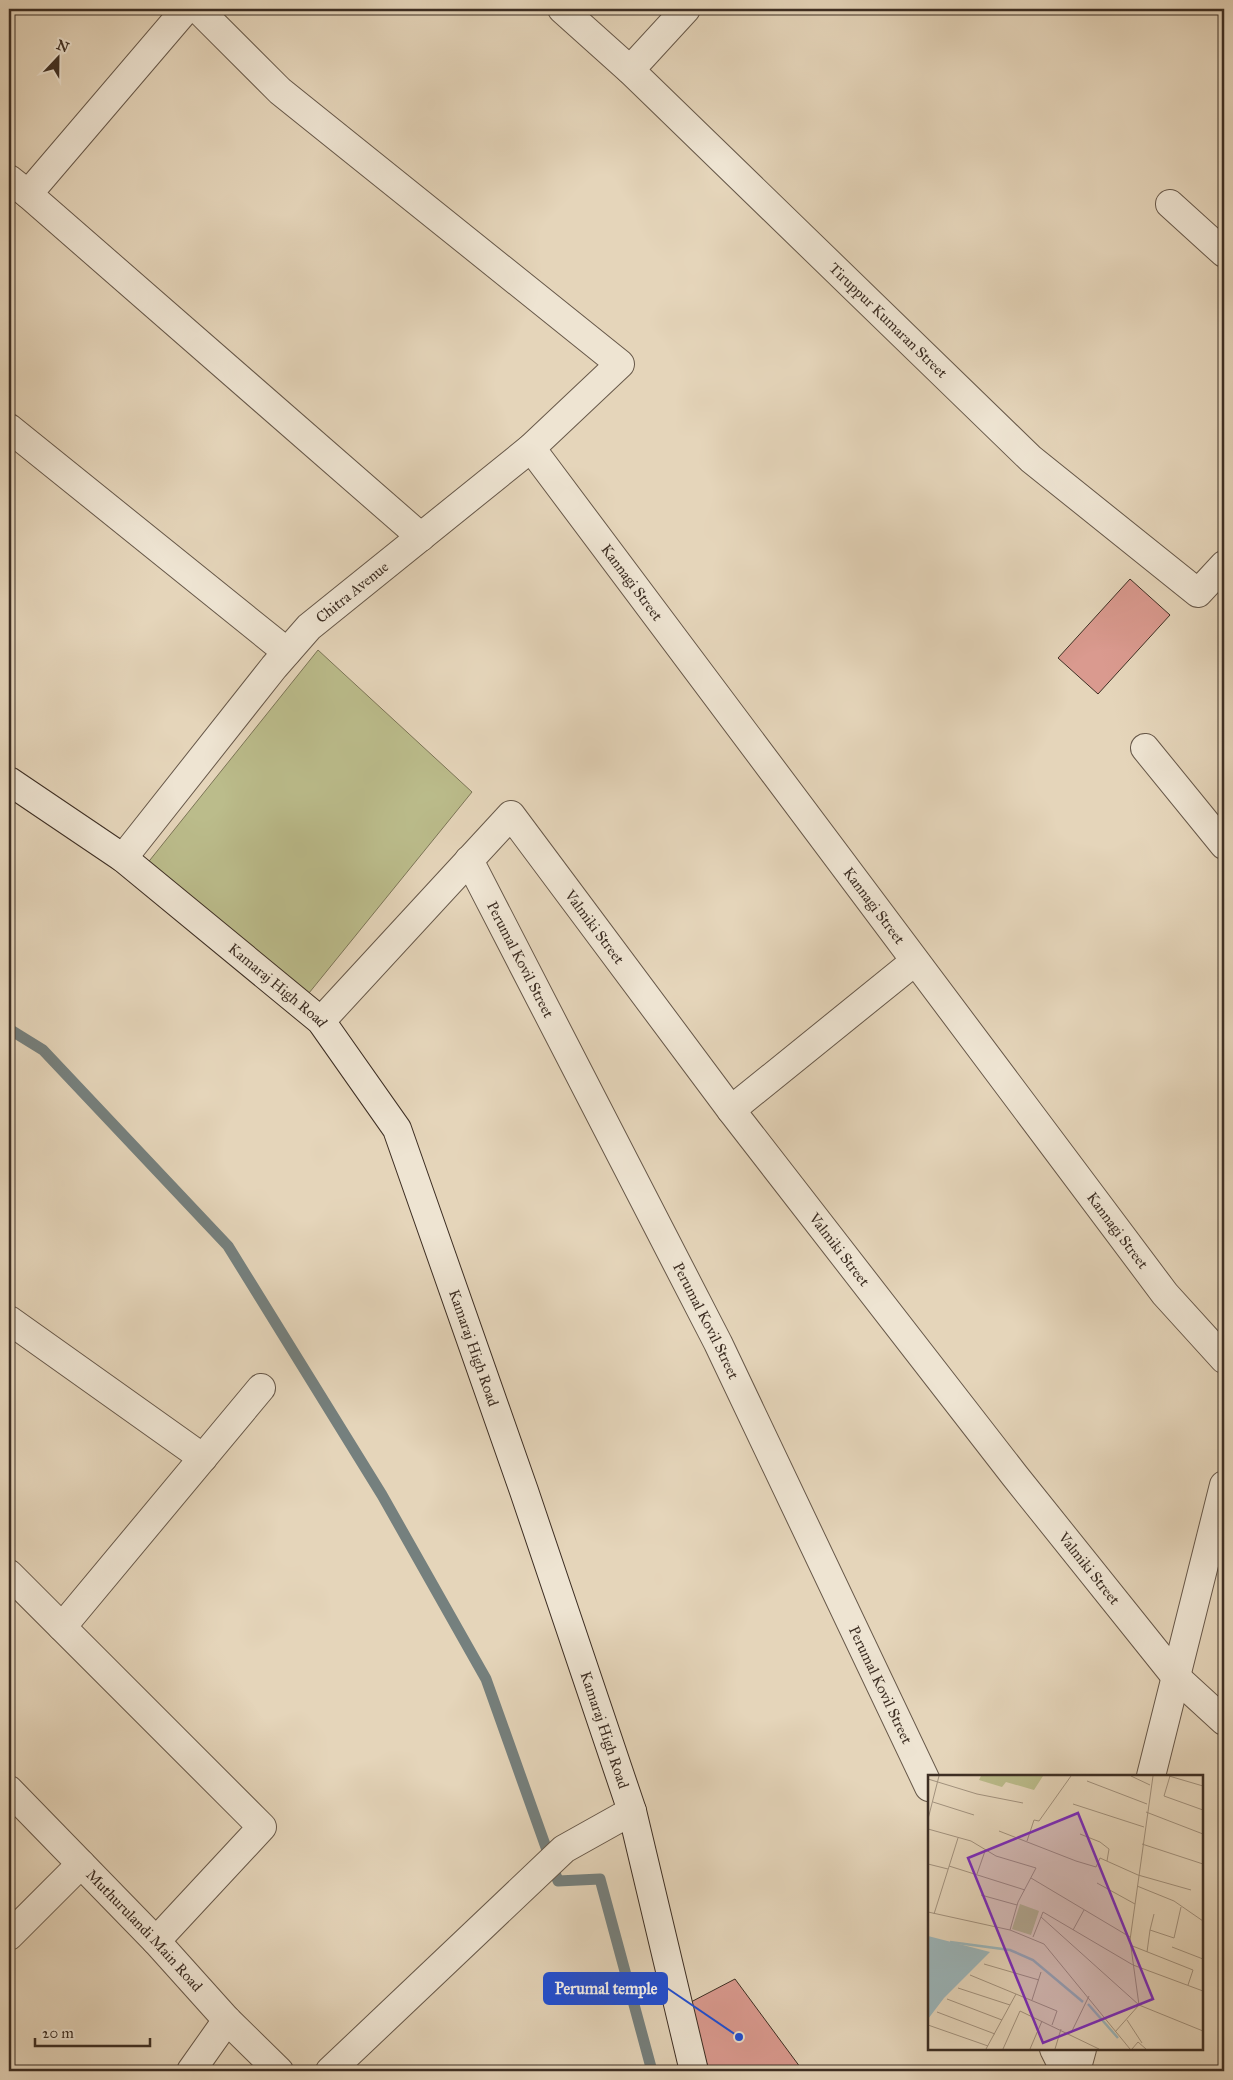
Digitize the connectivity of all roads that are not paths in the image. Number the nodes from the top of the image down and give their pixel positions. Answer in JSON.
{"nodes":[{"id":1,"x":186,"y":9,"type":"edge"},
{"id":2,"x":198,"y":9,"type":"edge"},
{"id":3,"x":562,"y":9,"type":"edge"},
{"id":4,"x":686,"y":9,"type":"edge"},
{"id":5,"x":630,"y":70,"type":"junction"},
{"id":6,"x":18,"y":187,"type":"edge"},
{"id":7,"x":1170,"y":204,"type":"dead end"},
{"id":8,"x":1224,"y":253,"type":"edge"},
{"id":9,"x":9,"y":428,"type":"edge"},
{"id":10,"x":531,"y":448,"type":"junction"},
{"id":11,"x":421,"y":537,"type":"junction"},
{"id":12,"x":1224,"y":565,"type":"edge"},
{"id":13,"x":286,"y":652,"type":"junction"},
{"id":14,"x":1145,"y":748,"type":"dead end"},
{"id":15,"x":9,"y":781,"type":"edge"},
{"id":16,"x":1224,"y":845,"type":"edge"},
{"id":17,"x":123,"y":858,"type":"junction"},
{"id":18,"x":469,"y":860,"type":"junction"},
{"id":19,"x":914,"y":962,"type":"junction"},
{"id":20,"x":321,"y":1021,"type":"junction"},
{"id":21,"x":731,"y":1110,"type":"junction"},
{"id":22,"x":9,"y":1320,"type":"edge"},
{"id":23,"x":1224,"y":1359,"type":"edge"},
{"id":24,"x":261,"y":1388,"type":"dead end"},
{"id":25,"x":203,"y":1458,"type":"junction"},
{"id":26,"x":1224,"y":1485,"type":"edge"},
{"id":27,"x":9,"y":1574,"type":"edge"},
{"id":28,"x":62,"y":1627,"type":"junction"},
{"id":29,"x":1176,"y":1677,"type":"junction"},
{"id":30,"x":1224,"y":1721,"type":"edge"},
{"id":31,"x":1151,"y":1775,"type":"edge"},
{"id":32,"x":928,"y":1785,"type":"edge"},
{"id":33,"x":9,"y":1790,"type":"edge"},
{"id":34,"x":632,"y":1811,"type":"junction"},
{"id":35,"x":81,"y":1864,"type":"junction"},
{"id":36,"x":9,"y":1936,"type":"edge"},
{"id":37,"x":156,"y":1941,"type":"junction"},
{"id":38,"x":227,"y":2020,"type":"junction"},
{"id":39,"x":1054,"y":2050,"type":"edge"},
{"id":40,"x":1082,"y":2050,"type":"edge"},
{"id":41,"x":191,"y":2071,"type":"edge"},
{"id":42,"x":279,"y":2071,"type":"edge"},
{"id":43,"x":330,"y":2071,"type":"edge"},
{"id":44,"x":694,"y":2071,"type":"edge"},
{"id":45,"x":1065,"y":2071,"type":"edge"},
{"id":46,"x":1076,"y":2071,"type":"edge"}],
"edges":[{"from":1,"to":6,"type":"street"},
{"from":2,"to":10,"type":"street","name":"Chitra Avenue"},
{"from":3,"to":5,"type":"street","name":"Tiruppur Kumaran Street"},
{"from":4,"to":5,"type":"street"},
{"from":5,"to":12,"type":"street","name":"Tiruppur Kumaran Street"},
{"from":6,"to":11,"type":"street"},
{"from":7,"to":8,"type":"street"},
{"from":9,"to":13,"type":"street"},
{"from":10,"to":11,"type":"street","name":"Chitra Avenue"},
{"from":10,"to":19,"type":"street","name":"Kannagi Street"},
{"from":11,"to":13,"type":"street","name":"Chitra Avenue"},
{"from":13,"to":17,"type":"street","name":"Chitra Avenue"},
{"from":14,"to":16,"type":"street"},
{"from":15,"to":17,"type":"street","name":"Kamaraj High Road"},
{"from":17,"to":20,"type":"street","name":"Kamaraj High Road"},
{"from":18,"to":20,"type":"street"},
{"from":18,"to":21,"type":"street","name":"Valmiki Street"},
{"from":18,"to":32,"type":"street","name":"Perumal Kovil Street"},
{"from":19,"to":21,"type":"street"},
{"from":19,"to":23,"type":"street","name":"Kannagi Street"},
{"from":20,"to":34,"type":"street","name":"Kamaraj High Road"},
{"from":21,"to":29,"type":"street","name":"Valmiki Street"},
{"from":22,"to":25,"type":"street"},
{"from":24,"to":25,"type":"street"},
{"from":25,"to":28,"type":"street"},
{"from":26,"to":29,"type":"street"},
{"from":27,"to":28,"type":"street"},
{"from":28,"to":37,"type":"street"},
{"from":29,"to":30,"type":"street","name":"Valmiki Street"},
{"from":29,"to":31,"type":"street"},
{"from":33,"to":35,"type":"street","name":"Muthurulandi Main Road"},
{"from":34,"to":43,"type":"street"},
{"from":34,"to":44,"type":"street","name":"Kamaraj High Road"},
{"from":35,"to":36,"type":"street"},
{"from":35,"to":37,"type":"street","name":"Muthurulandi Main Road"},
{"from":37,"to":38,"type":"street","name":"Muthurulandi Main Road"},
{"from":38,"to":41,"type":"street"},
{"from":38,"to":42,"type":"street","name":"Muthurulandi Main Road"},
{"from":39,"to":45,"type":"street"},
{"from":40,"to":46,"type":"street"}]}
